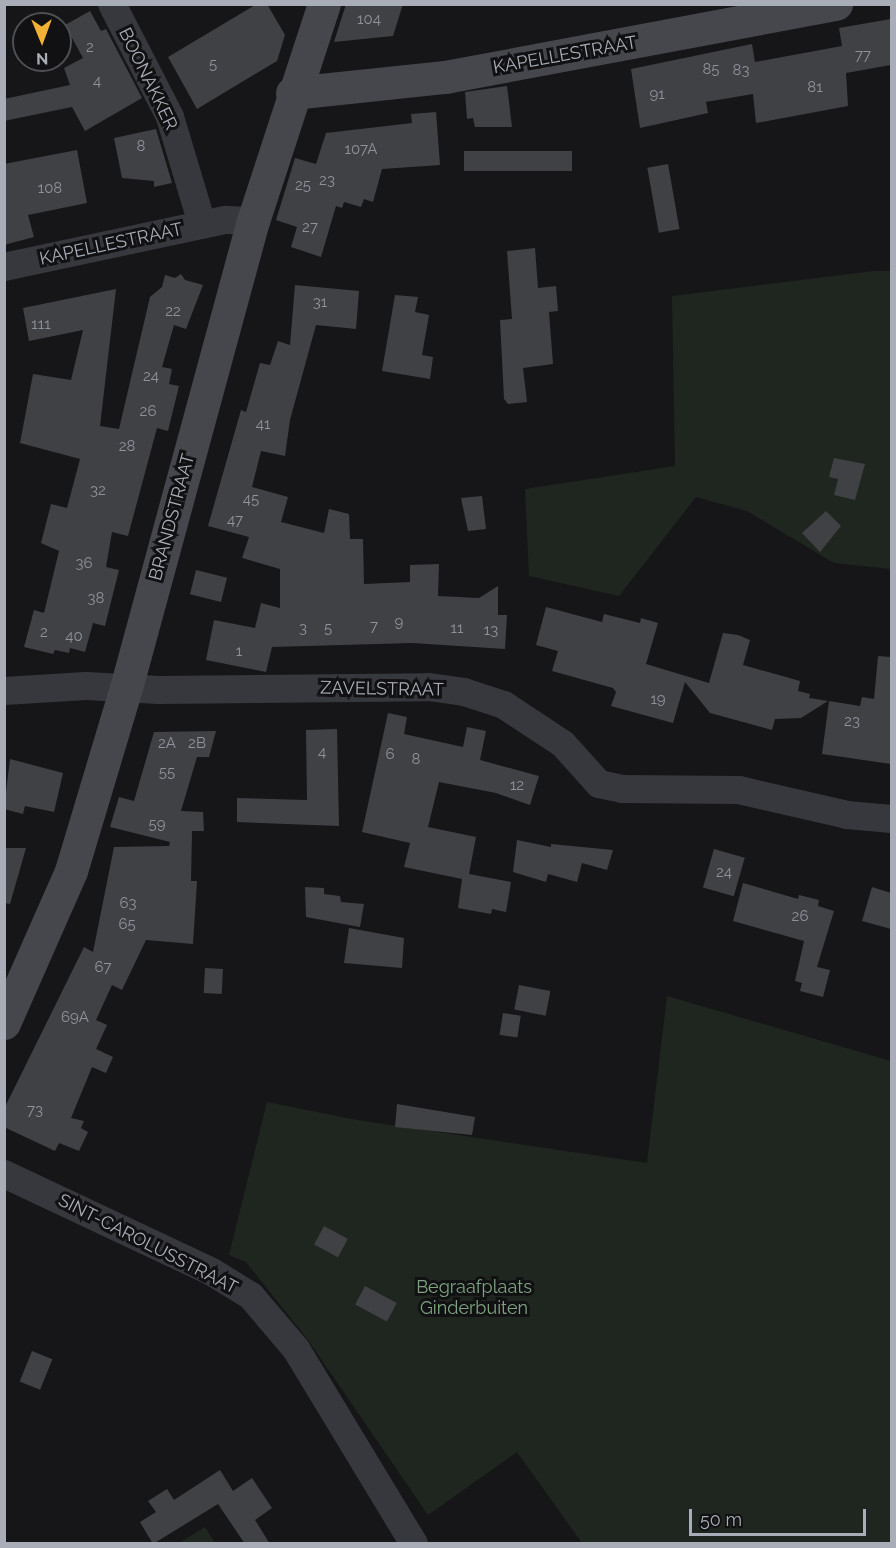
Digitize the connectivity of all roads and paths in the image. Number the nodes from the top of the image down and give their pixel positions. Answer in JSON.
{"nodes":[{"id":1,"x":112,"y":4,"type":"edge"},
{"id":2,"x":324,"y":4,"type":"edge"},
{"id":3,"x":836,"y":4,"type":"edge"},
{"id":4,"x":292,"y":93,"type":"junction"},
{"id":5,"x":253,"y":221,"type":"junction"},
{"id":6,"x":202,"y":224,"type":"junction"},
{"id":7,"x":4,"y":267,"type":"edge"},
{"id":8,"x":126,"y":688,"type":"junction"},
{"id":9,"x":4,"y":691,"type":"edge"},
{"id":10,"x":891,"y":819,"type":"edge"},
{"id":11,"x":4,"y":1023,"type":"edge"},
{"id":12,"x":4,"y":1174,"type":"edge"},
{"id":13,"x":414,"y":1544,"type":"edge"}],
"edges":[{"from":1,"to":6,"type":"street","name":"BOONAKKER"},
{"from":2,"to":4,"type":"street","name":"BRANDSTRAAT"},
{"from":3,"to":4,"type":"street","name":"KAPELLESTRAAT"},
{"from":4,"to":5,"type":"street","name":"BRANDSTRAAT"},
{"from":5,"to":6,"type":"street","name":"KAPELLESTRAAT"},
{"from":5,"to":8,"type":"street","name":"BRANDSTRAAT"},
{"from":6,"to":7,"type":"street","name":"KAPELLESTRAAT"},
{"from":8,"to":9,"type":"street","name":"ZAVELSTRAAT"},
{"from":8,"to":10,"type":"street","name":"ZAVELSTRAAT"},
{"from":8,"to":11,"type":"street","name":"BRANDSTRAAT"},
{"from":12,"to":13,"type":"street","name":"SINT-CAROLUSSTRAAT"}]}
